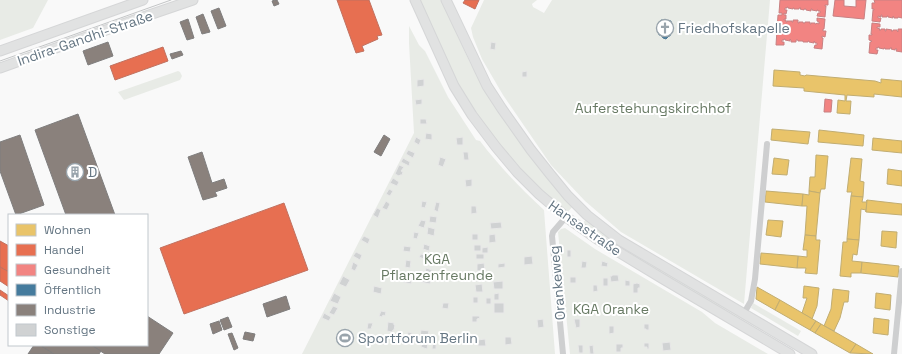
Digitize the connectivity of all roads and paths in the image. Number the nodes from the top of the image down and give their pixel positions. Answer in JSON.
{"nodes":[{"id":1,"x":143,"y":0,"type":"edge"},
{"id":2,"x":193,"y":0,"type":"edge"},
{"id":3,"x":415,"y":0,"type":"edge"},
{"id":4,"x":446,"y":0,"type":"edge"},
{"id":5,"x":0,"y":51,"type":"edge"},
{"id":6,"x":0,"y":68,"type":"edge"},
{"id":7,"x":767,"y":144,"type":"dead end"},
{"id":8,"x":566,"y":217,"type":"junction"},
{"id":9,"x":902,"y":271,"type":"edge"},
{"id":10,"x":744,"y":314,"type":"junction"},
{"id":11,"x":801,"y":351,"type":"edge"},
{"id":12,"x":563,"y":354,"type":"edge"},
{"id":13,"x":790,"y":354,"type":"edge"},
{"id":14,"x":812,"y":354,"type":"edge"},
{"id":15,"x":894,"y":354,"type":"edge"}],
"edges":[{"from":1,"to":5,"type":"main road","name":"Indira-Gandhi-Straße"},
{"from":2,"to":6,"type":"main road","name":"Indira-Gandhi-Straße"},
{"from":3,"to":8,"type":"main road","name":"Hansastraße"},
{"from":4,"to":10,"type":"main road","name":"Hansastraße"},
{"from":7,"to":10,"type":"street"},
{"from":8,"to":12,"type":"street","name":"Orankeweg"},
{"from":8,"to":13,"type":"main road","name":"Hansastraße"},
{"from":9,"to":15,"type":"street"},
{"from":10,"to":11,"type":"main road","name":"Hansastraße"},
{"from":11,"to":14,"type":"main road","name":"Hansastraße"}]}
